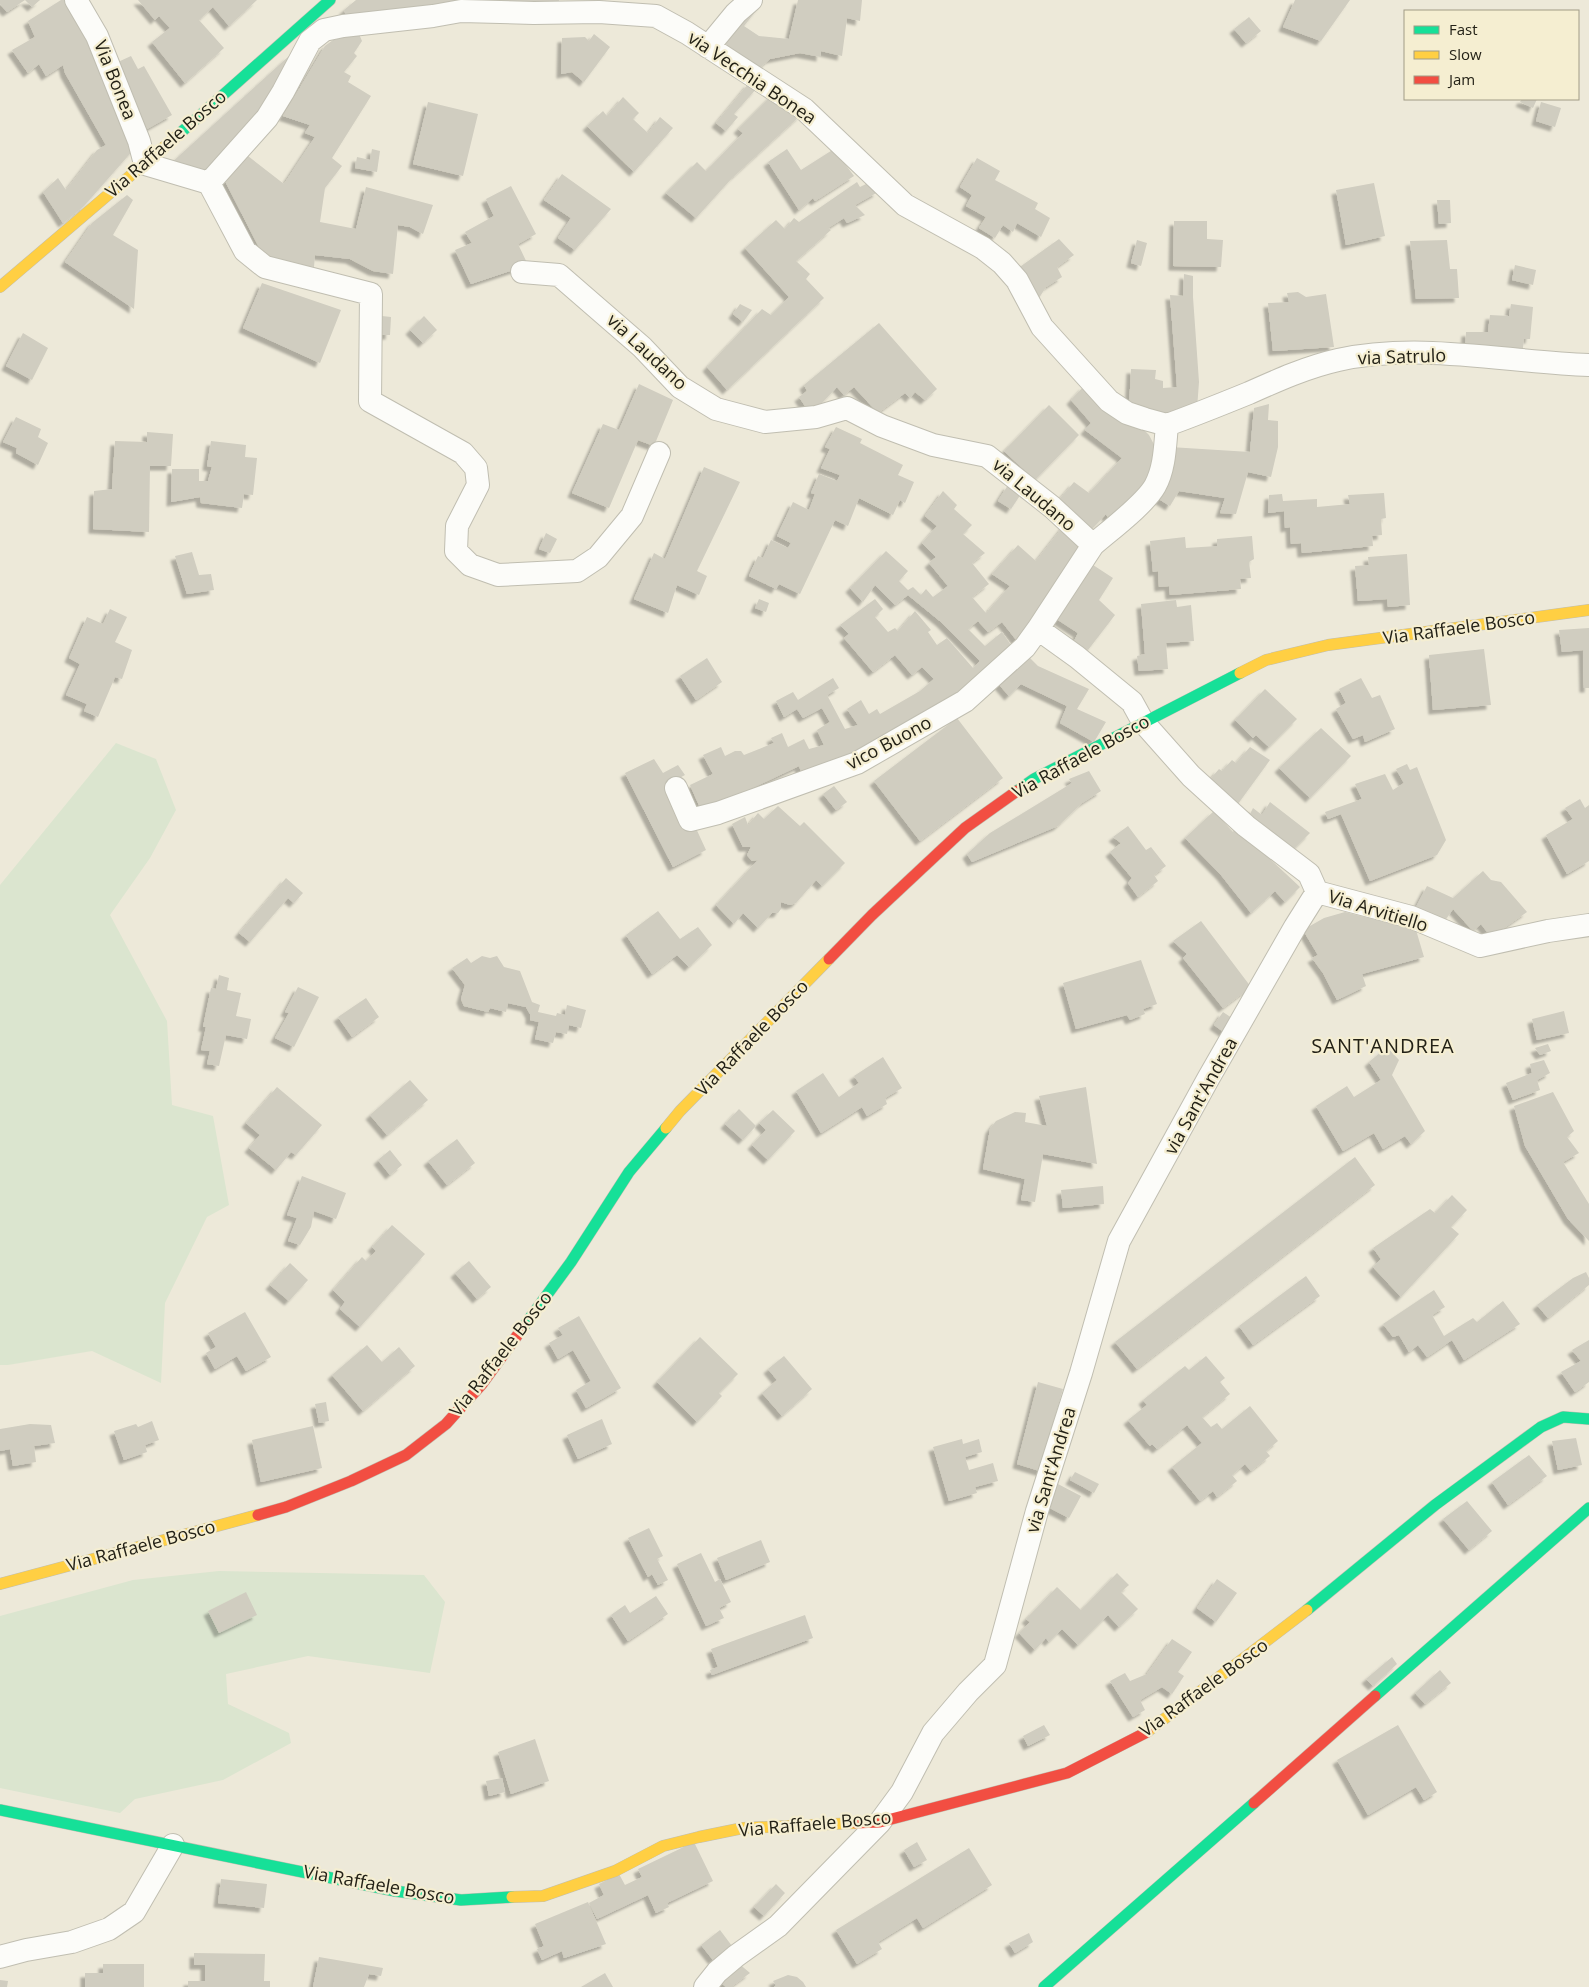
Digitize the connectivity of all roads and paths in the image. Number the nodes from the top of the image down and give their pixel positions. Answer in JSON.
{"nodes":[{"id":1,"x":76,"y":0,"type":"edge"},
{"id":2,"x":330,"y":0,"type":"edge"},
{"id":3,"x":751,"y":0,"type":"edge"},
{"id":4,"x":708,"y":47,"type":"junction"},
{"id":5,"x":144,"y":164,"type":"junction"},
{"id":6,"x":209,"y":183,"type":"junction"},
{"id":7,"x":522,"y":272,"type":"dead end"},
{"id":8,"x":0,"y":287,"type":"edge"},
{"id":9,"x":1589,"y":365,"type":"edge"},
{"id":10,"x":1167,"y":425,"type":"junction"},
{"id":11,"x":659,"y":453,"type":"dead end"},
{"id":12,"x":1092,"y":545,"type":"junction"},
{"id":13,"x":1589,"y":610,"type":"edge"},
{"id":14,"x":1038,"y":629,"type":"junction"},
{"id":15,"x":1143,"y":722,"type":"junction"},
{"id":16,"x":676,"y":788,"type":"dead end"},
{"id":17,"x":1317,"y":892,"type":"junction"},
{"id":18,"x":1589,"y":925,"type":"edge"},
{"id":19,"x":1589,"y":1419,"type":"edge"},
{"id":20,"x":1589,"y":1508,"type":"edge"},
{"id":21,"x":0,"y":1584,"type":"edge"},
{"id":22,"x":0,"y":1810,"type":"edge"},
{"id":23,"x":880,"y":1822,"type":"junction"},
{"id":24,"x":173,"y":1845,"type":"junction"},
{"id":25,"x":0,"y":1957,"type":"edge"},
{"id":26,"x":705,"y":1987,"type":"edge"},
{"id":27,"x":1044,"y":1987,"type":"edge"}],
"edges":[{"from":1,"to":5,"type":"street","name":"Via Bonea"},
{"from":2,"to":5,"type":"street","name":"Via Raffaele Bosco"},
{"from":3,"to":4,"type":"street"},
{"from":4,"to":6,"type":"street","name":"via Vecchia Bonea"},
{"from":4,"to":10,"type":"street","name":"via Vecchia Bonea"},
{"from":5,"to":6,"type":"street"},
{"from":5,"to":8,"type":"street","name":"Via Raffaele Bosco"},
{"from":6,"to":11,"type":"street"},
{"from":7,"to":12,"type":"street","name":"via Laudano"},
{"from":9,"to":10,"type":"street","name":"via Satrulo"},
{"from":10,"to":12,"type":"street"},
{"from":12,"to":14,"type":"street"},
{"from":13,"to":15,"type":"street","name":"Via Raffaele Bosco"},
{"from":14,"to":15,"type":"street"},
{"from":14,"to":16,"type":"street","name":"vico Buono"},
{"from":15,"to":17,"type":"street","name":"Via Arvitiello"},
{"from":15,"to":21,"type":"street","name":"Via Raffaele Bosco"},
{"from":17,"to":18,"type":"street","name":"Via Arvitiello"},
{"from":17,"to":23,"type":"street","name":"via Sant'Andrea"},
{"from":19,"to":23,"type":"street","name":"Via Raffaele Bosco"},
{"from":20,"to":27,"type":"street"},
{"from":22,"to":24,"type":"street","name":"Via Raffaele Bosco"},
{"from":23,"to":24,"type":"street","name":"Via Raffaele Bosco"},
{"from":23,"to":26,"type":"street","name":"via Sant'Andrea"},
{"from":24,"to":25,"type":"street"}]}
